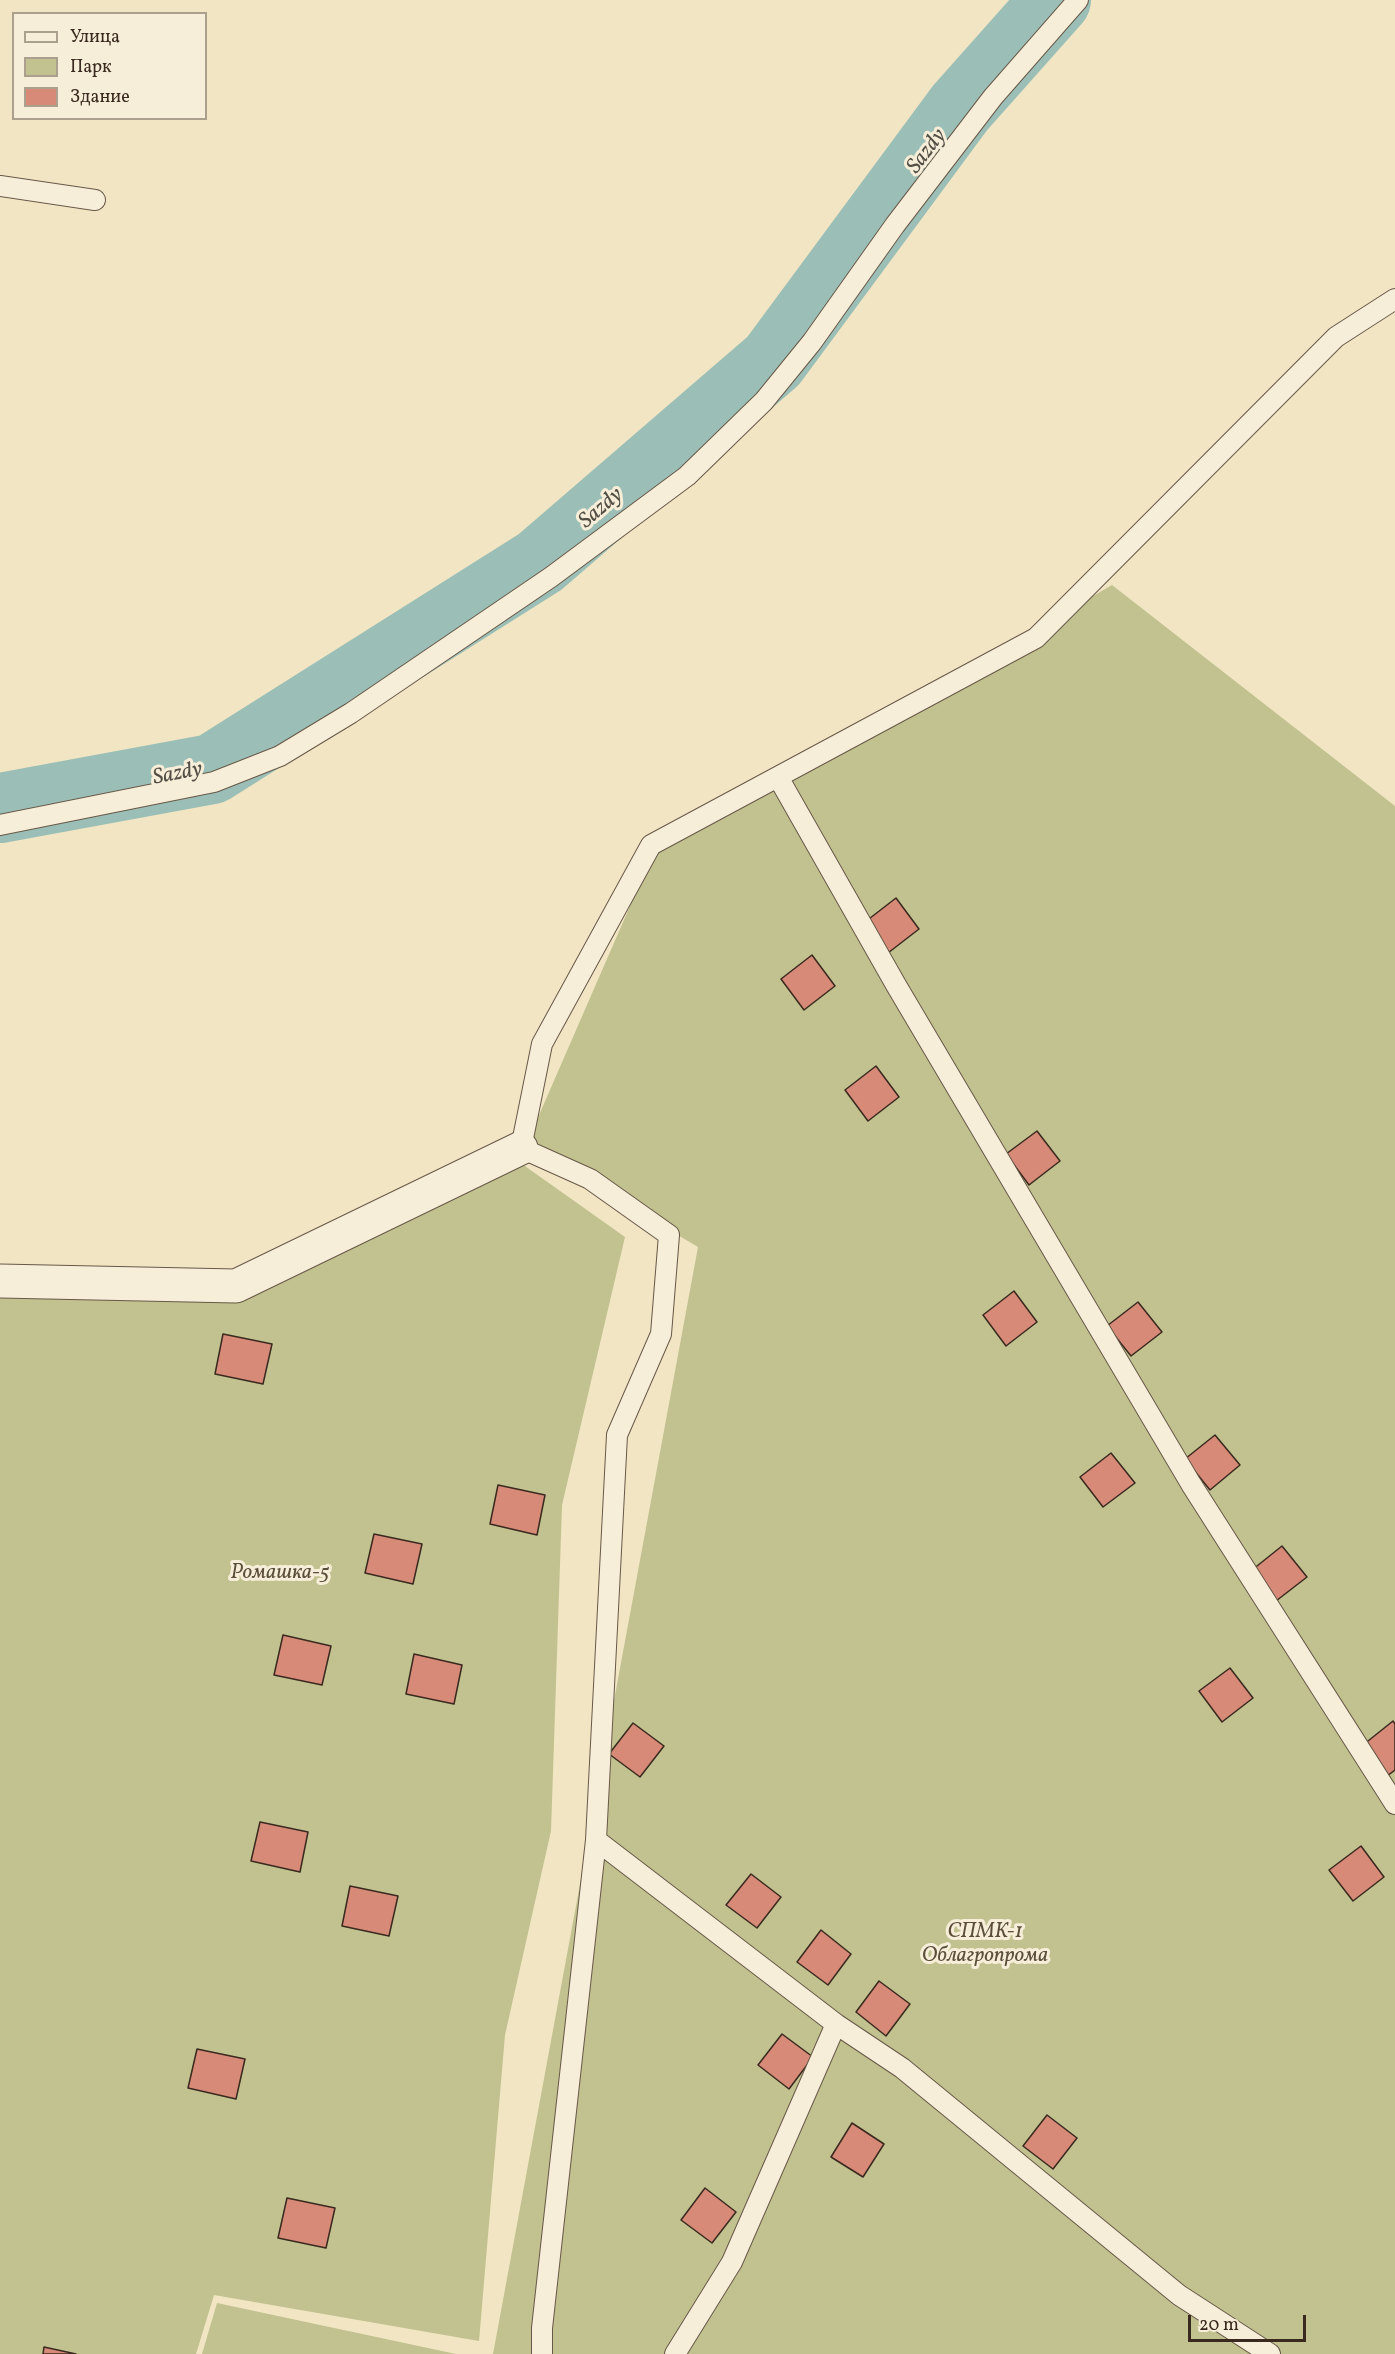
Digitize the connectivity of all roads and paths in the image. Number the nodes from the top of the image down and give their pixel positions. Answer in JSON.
{"nodes":[{"id":1,"x":1078,"y":0,"type":"edge"},
{"id":2,"x":0,"y":186,"type":"edge"},
{"id":3,"x":95,"y":200,"type":"dead end"},
{"id":4,"x":1395,"y":299,"type":"edge"},
{"id":5,"x":778,"y":777,"type":"junction"},
{"id":6,"x":0,"y":825,"type":"edge"},
{"id":7,"x":521,"y":1148,"type":"junction"},
{"id":8,"x":0,"y":1281,"type":"edge"},
{"id":9,"x":1395,"y":1803,"type":"edge"},
{"id":10,"x":596,"y":1840,"type":"junction"},
{"id":11,"x":836,"y":2024,"type":"junction"},
{"id":12,"x":542,"y":2354,"type":"edge"},
{"id":13,"x":675,"y":2354,"type":"edge"},
{"id":14,"x":1270,"y":2354,"type":"edge"}],
"edges":[{"from":1,"to":6,"type":"lane"},
{"from":2,"to":3,"type":"lane"},
{"from":4,"to":5,"type":"lane"},
{"from":5,"to":7,"type":"lane"},
{"from":5,"to":9,"type":"lane"},
{"from":7,"to":8,"type":"street"},
{"from":7,"to":10,"type":"lane"},
{"from":10,"to":11,"type":"lane"},
{"from":10,"to":12,"type":"lane"},
{"from":11,"to":13,"type":"lane"},
{"from":11,"to":14,"type":"lane"}]}
